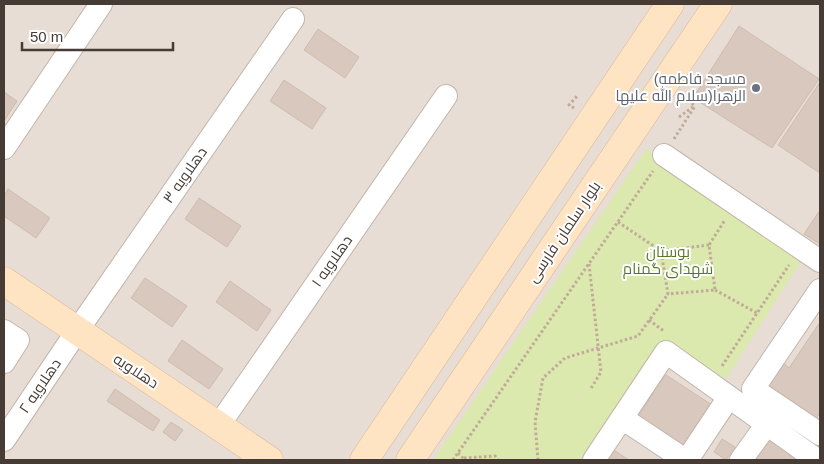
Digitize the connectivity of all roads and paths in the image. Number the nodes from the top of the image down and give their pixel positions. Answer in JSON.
{"nodes":[{"id":1,"x":102,"y":4,"type":"edge"},
{"id":2,"x":670,"y":4,"type":"edge"},
{"id":3,"x":718,"y":4,"type":"edge"},
{"id":4,"x":293,"y":19,"type":"dead end"},
{"id":5,"x":446,"y":96,"type":"dead end"},
{"id":6,"x":679,"y":117,"type":"dead end"},
{"id":7,"x":4,"y":148,"type":"edge"},
{"id":8,"x":664,"y":155,"type":"junction"},
{"id":9,"x":736,"y":204,"type":"junction"},
{"id":10,"x":618,"y":222,"type":"junction"},
{"id":11,"x":709,"y":246,"type":"junction"},
{"id":12,"x":800,"y":248,"type":"junction"},
{"id":13,"x":661,"y":251,"type":"junction"},
{"id":14,"x":820,"y":261,"type":"edge"},
{"id":15,"x":589,"y":264,"type":"junction"},
{"id":16,"x":4,"y":282,"type":"edge"},
{"id":17,"x":715,"y":290,"type":"junction"},
{"id":18,"x":820,"y":290,"type":"edge"},
{"id":19,"x":668,"y":294,"type":"junction"},
{"id":20,"x":757,"y":313,"type":"junction"},
{"id":21,"x":649,"y":320,"type":"junction"},
{"id":22,"x":4,"y":331,"type":"edge"},
{"id":23,"x":76,"y":331,"type":"junction"},
{"id":24,"x":672,"y":337,"type":"dead end"},
{"id":25,"x":598,"y":348,"type":"junction"},
{"id":26,"x":4,"y":362,"type":"edge"},
{"id":27,"x":719,"y":370,"type":"dead end"},
{"id":28,"x":590,"y":390,"type":"dead end"},
{"id":29,"x":729,"y":397,"type":"junction"},
{"id":30,"x":622,"y":418,"type":"junction"},
{"id":31,"x":766,"y":424,"type":"junction"},
{"id":32,"x":219,"y":425,"type":"junction"},
{"id":33,"x":820,"y":434,"type":"edge"},
{"id":34,"x":4,"y":440,"type":"edge"},
{"id":35,"x":458,"y":453,"type":"junction"},
{"id":36,"x":465,"y":459,"type":"edge"},
{"id":37,"x":269,"y":460,"type":"edge"},
{"id":38,"x":364,"y":460,"type":"edge"},
{"id":39,"x":410,"y":460,"type":"edge"},
{"id":40,"x":453,"y":460,"type":"edge"},
{"id":41,"x":498,"y":460,"type":"edge"},
{"id":42,"x":538,"y":460,"type":"edge"},
{"id":43,"x":594,"y":460,"type":"edge"},
{"id":44,"x":686,"y":460,"type":"edge"},
{"id":45,"x":741,"y":460,"type":"edge"},
{"id":46,"x":817,"y":460,"type":"edge"}],
"edges":[{"from":1,"to":7,"type":"street"},
{"from":2,"to":38,"type":"main road"},
{"from":3,"to":39,"type":"main road","name":"بلوار سلمان فارسی"},
{"from":4,"to":23,"type":"street","name":"دهلاویه ۳"},
{"from":5,"to":32,"type":"street","name":"دهلاویه ۱"},
{"from":6,"to":8,"type":"path"},
{"from":8,"to":9,"type":"street"},
{"from":8,"to":10,"type":"path"},
{"from":9,"to":11,"type":"path"},
{"from":9,"to":12,"type":"street"},
{"from":10,"to":13,"type":"path"},
{"from":10,"to":15,"type":"path"},
{"from":11,"to":13,"type":"path"},
{"from":11,"to":17,"type":"path"},
{"from":12,"to":14,"type":"street"},
{"from":12,"to":20,"type":"path"},
{"from":13,"to":19,"type":"path"},
{"from":15,"to":25,"type":"path"},
{"from":15,"to":35,"type":"path"},
{"from":16,"to":23,"type":"main road","name":"دهلاویه"},
{"from":17,"to":19,"type":"path"},
{"from":17,"to":20,"type":"path"},
{"from":18,"to":33,"type":"street"},
{"from":19,"to":21,"type":"path"},
{"from":20,"to":27,"type":"path"},
{"from":21,"to":24,"type":"path"},
{"from":21,"to":25,"type":"path"},
{"from":22,"to":26,"type":"street"},
{"from":23,"to":32,"type":"main road","name":"دهلاویه"},
{"from":23,"to":34,"type":"street","name":"دهلاویه ۲"},
{"from":25,"to":28,"type":"path"},
{"from":25,"to":42,"type":"path"},
{"from":29,"to":30,"type":"street"},
{"from":29,"to":31,"type":"street"},
{"from":29,"to":44,"type":"street"},
{"from":30,"to":43,"type":"street"},
{"from":30,"to":44,"type":"street"},
{"from":31,"to":45,"type":"street"},
{"from":31,"to":46,"type":"street"},
{"from":32,"to":37,"type":"main road","name":"دهلاویه"},
{"from":35,"to":36,"type":"path"},
{"from":35,"to":40,"type":"path"},
{"from":36,"to":41,"type":"path"}]}
